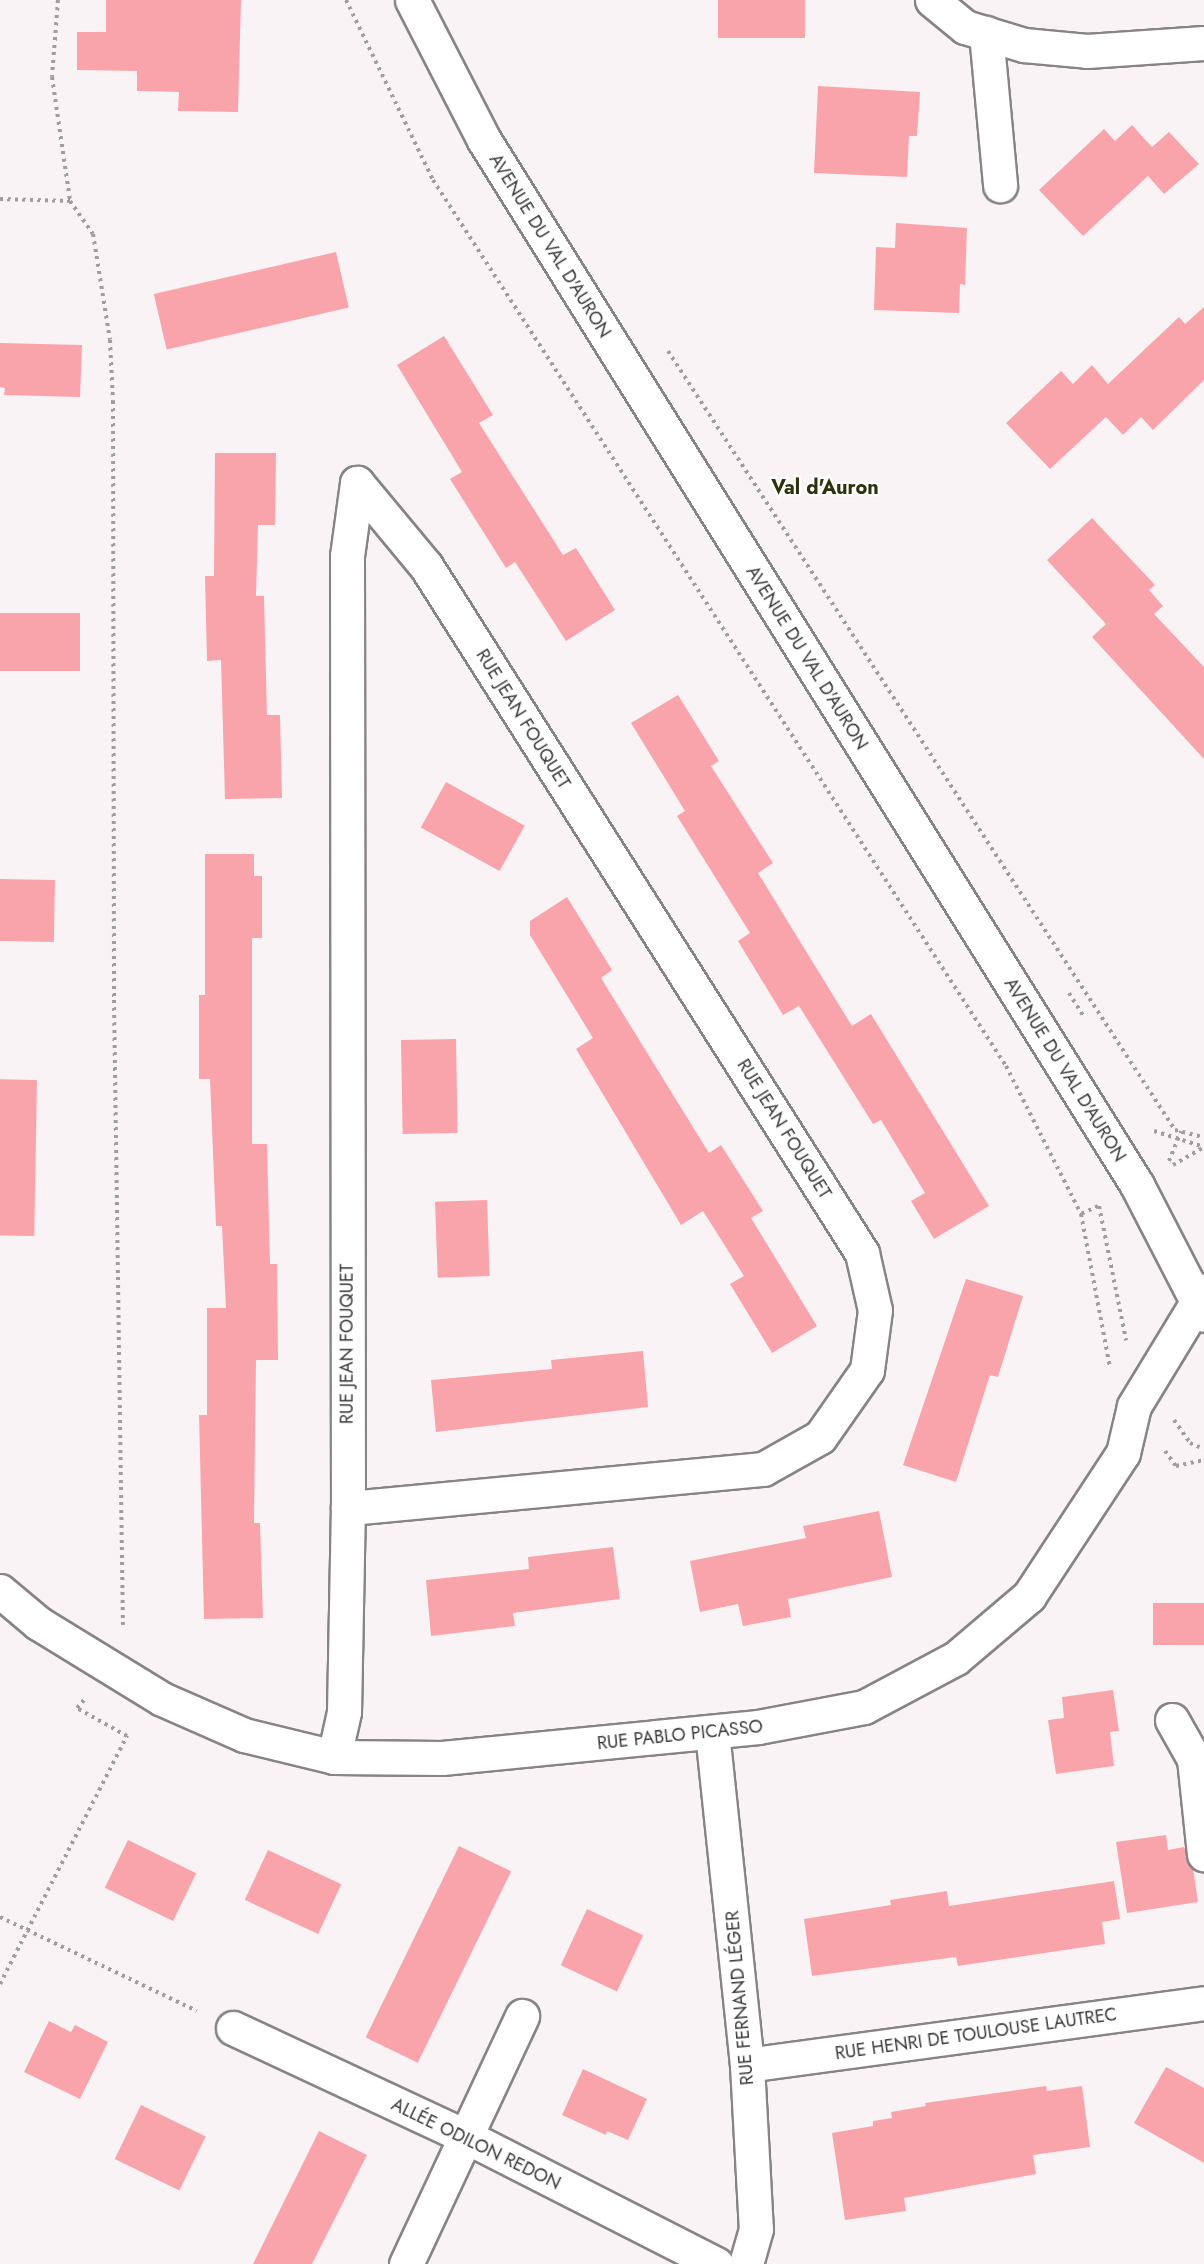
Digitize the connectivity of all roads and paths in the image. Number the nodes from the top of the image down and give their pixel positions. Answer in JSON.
{"nodes":[{"id":1,"x":58,"y":0,"type":"edge"},
{"id":2,"x":346,"y":0,"type":"edge"},
{"id":3,"x":412,"y":0,"type":"edge"},
{"id":4,"x":932,"y":0,"type":"edge"},
{"id":5,"x":986,"y":33,"type":"junction"},
{"id":6,"x":1204,"y":43,"type":"edge"},
{"id":7,"x":1000,"y":185,"type":"dead end"},
{"id":8,"x":0,"y":200,"type":"edge"},
{"id":9,"x":70,"y":201,"type":"junction"},
{"id":10,"x":666,"y":348,"type":"dead end"},
{"id":11,"x":1181,"y":1131,"type":"junction"},
{"id":12,"x":1204,"y":1137,"type":"edge"},
{"id":13,"x":1204,"y":1147,"type":"edge"},
{"id":14,"x":1137,"y":1185,"type":"junction"},
{"id":15,"x":1081,"y":1214,"type":"junction"},
{"id":16,"x":1201,"y":1303,"type":"edge"},
{"id":17,"x":1134,"y":1406,"type":"junction"},
{"id":18,"x":348,"y":1508,"type":"junction"},
{"id":19,"x":0,"y":1591,"type":"edge"},
{"id":20,"x":108,"y":1668,"type":"junction"},
{"id":21,"x":1172,"y":1720,"type":"dead end"},
{"id":22,"x":712,"y":1732,"type":"junction"},
{"id":23,"x":334,"y":1757,"type":"junction"},
{"id":24,"x":1204,"y":1854,"type":"edge"},
{"id":25,"x":0,"y":1917,"type":"edge"},
{"id":26,"x":27,"y":1933,"type":"junction"},
{"id":27,"x":0,"y":1984,"type":"edge"},
{"id":28,"x":1204,"y":2003,"type":"edge"},
{"id":29,"x":522,"y":2016,"type":"dead end"},
{"id":30,"x":233,"y":2028,"type":"joint"},
{"id":31,"x":747,"y":2065,"type":"junction"},
{"id":32,"x":466,"y":2137,"type":"junction"},
{"id":33,"x":406,"y":2264,"type":"edge"},
{"id":34,"x":716,"y":2264,"type":"edge"},
{"id":35,"x":746,"y":2264,"type":"edge"}],
"edges":[{"from":1,"to":9,"type":"path"},
{"from":2,"to":15,"type":"path"},
{"from":3,"to":14,"type":"street","name":"AVENUE DU VAL D'AURON"},
{"from":4,"to":5,"type":"street"},
{"from":5,"to":6,"type":"street"},
{"from":5,"to":7,"type":"street"},
{"from":8,"to":9,"type":"path"},
{"from":9,"to":20,"type":"path"},
{"from":10,"to":11,"type":"path"},
{"from":11,"to":12,"type":"path"},
{"from":11,"to":13,"type":"path"},
{"from":14,"to":15,"type":"path"},
{"from":14,"to":16,"type":"street","name":"AVENUE DU VAL D'AURON"},
{"from":15,"to":17,"type":"path"},
{"from":16,"to":17,"type":"street","name":"RUE PABLO PICASSO"},
{"from":17,"to":22,"type":"street","name":"RUE PABLO PICASSO"},
{"from":18,"to":18,"type":"street","name":"RUE JEAN FOUQUET"},
{"from":18,"to":23,"type":"street","name":"RUE JEAN FOUQUET"},
{"from":19,"to":20,"type":"street","name":"RUE PABLO PICASSO"},
{"from":20,"to":23,"type":"street","name":"RUE PABLO PICASSO"},
{"from":20,"to":26,"type":"path"},
{"from":21,"to":24,"type":"street"},
{"from":22,"to":23,"type":"street","name":"RUE PABLO PICASSO"},
{"from":22,"to":31,"type":"street","name":"RUE FERNAND LÉGER"},
{"from":25,"to":26,"type":"path"},
{"from":26,"to":27,"type":"path"},
{"from":26,"to":30,"type":"path"},
{"from":28,"to":31,"type":"street","name":"RUE HENRI DE TOULOUSE LAUTREC"},
{"from":29,"to":32,"type":"street"},
{"from":30,"to":32,"type":"street","name":"ALLÉE ODILON REDON"},
{"from":31,"to":35,"type":"street","name":"RUE FERNAND LÉGER"},
{"from":32,"to":33,"type":"street"},
{"from":32,"to":34,"type":"street","name":"ALLÉE ODILON REDON"}]}
